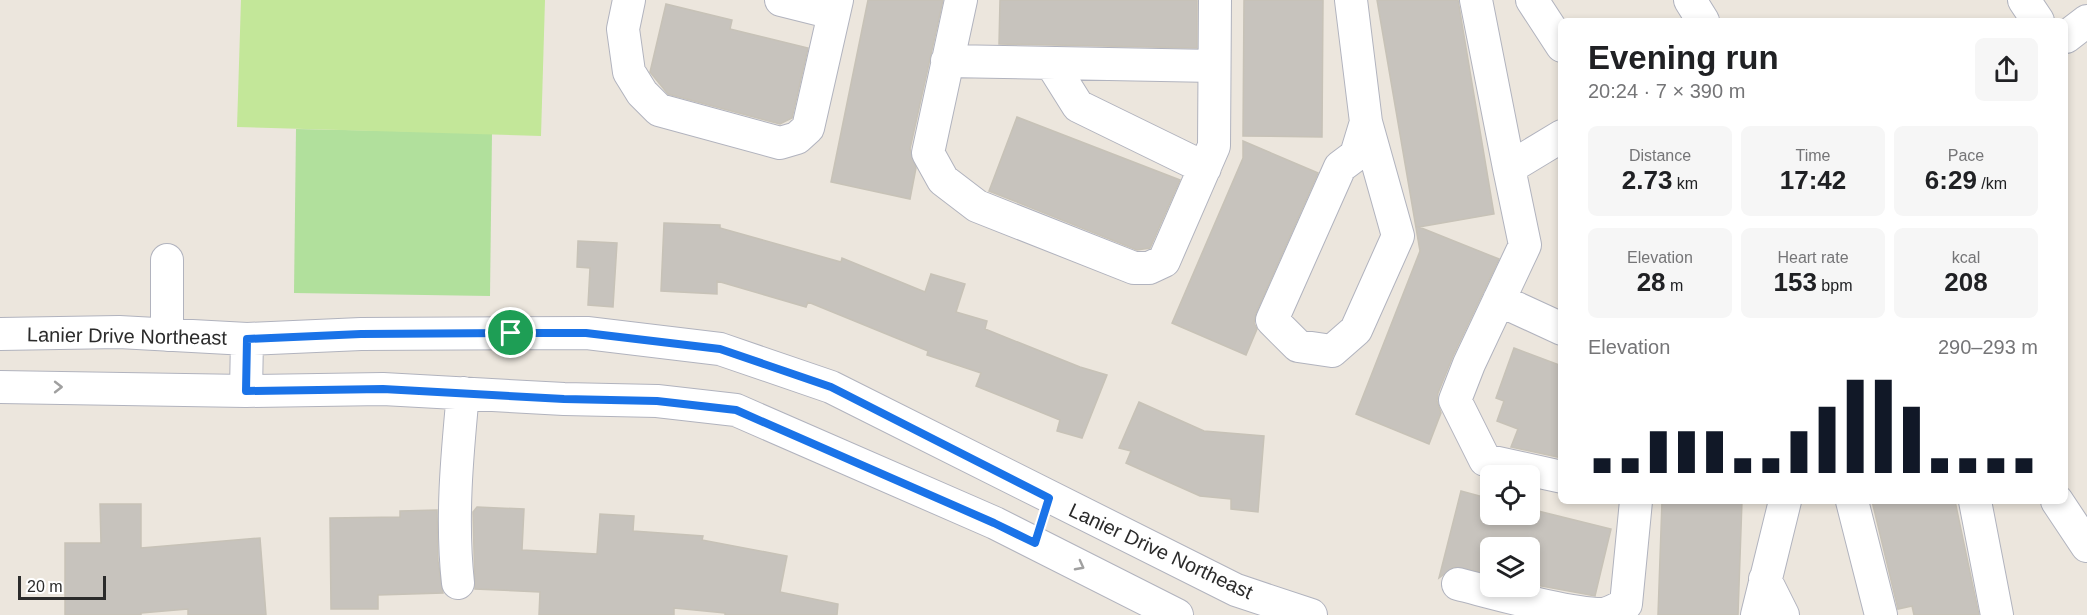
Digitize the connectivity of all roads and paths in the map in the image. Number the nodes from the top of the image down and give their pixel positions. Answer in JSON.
{"nodes":[{"id":1,"x":629,"y":0,"type":"edge"},
{"id":2,"x":781,"y":0,"type":"edge"},
{"id":3,"x":961,"y":0,"type":"edge"},
{"id":4,"x":1215,"y":0,"type":"edge"},
{"id":5,"x":1351,"y":0,"type":"edge"},
{"id":6,"x":1476,"y":0,"type":"edge"},
{"id":7,"x":1532,"y":0,"type":"edge"},
{"id":8,"x":1690,"y":0,"type":"edge"},
{"id":9,"x":2024,"y":0,"type":"edge"},
{"id":10,"x":835,"y":7,"type":"edge"},
{"id":11,"x":1701,"y":18,"type":"edge"},
{"id":12,"x":2036,"y":18,"type":"edge"},
{"id":13,"x":2087,"y":21,"type":"edge"},
{"id":14,"x":2068,"y":35,"type":"edge"},
{"id":15,"x":1558,"y":39,"type":"edge"},
{"id":16,"x":2087,"y":42,"type":"edge"},
{"id":17,"x":2068,"y":56,"type":"edge"},
{"id":18,"x":947,"y":61,"type":"junction"},
{"id":19,"x":1051,"y":63,"type":"junction"},
{"id":20,"x":1214,"y":66,"type":"junction"},
{"id":21,"x":1366,"y":122,"type":"junction"},
{"id":22,"x":1558,"y":138,"type":"edge"},
{"id":23,"x":1205,"y":168,"type":"junction"},
{"id":24,"x":1509,"y":168,"type":"junction"},
{"id":25,"x":167,"y":260,"type":"dead end"},
{"id":26,"x":1499,"y":300,"type":"junction"},
{"id":27,"x":1558,"y":327,"type":"edge"},
{"id":28,"x":0,"y":333,"type":"edge"},
{"id":29,"x":167,"y":335,"type":"junction"},
{"id":30,"x":247,"y":339,"type":"junction"},
{"id":31,"x":0,"y":387,"type":"edge"},
{"id":32,"x":246,"y":391,"type":"junction"},
{"id":33,"x":463,"y":393,"type":"junction"},
{"id":34,"x":1558,"y":476,"type":"edge"},
{"id":35,"x":2068,"y":495,"type":"edge"},
{"id":36,"x":1049,"y":498,"type":"junction"},
{"id":37,"x":1636,"y":504,"type":"edge"},
{"id":38,"x":1784,"y":504,"type":"edge"},
{"id":39,"x":1853,"y":504,"type":"edge"},
{"id":40,"x":1976,"y":504,"type":"edge"},
{"id":41,"x":1035,"y":543,"type":"junction"},
{"id":42,"x":2087,"y":546,"type":"edge"},
{"id":43,"x":1766,"y":579,"type":"junction"},
{"id":44,"x":458,"y":583,"type":"dead end"},
{"id":45,"x":1458,"y":584,"type":"dead end"},
{"id":46,"x":1178,"y":615,"type":"edge"},
{"id":47,"x":1311,"y":615,"type":"edge"},
{"id":48,"x":1757,"y":615,"type":"edge"},
{"id":49,"x":1783,"y":615,"type":"edge"},
{"id":50,"x":1881,"y":615,"type":"edge"},
{"id":51,"x":1997,"y":615,"type":"edge"}],
"edges":[{"from":1,"to":10,"type":"street"},
{"from":2,"to":10,"type":"street"},
{"from":3,"to":18,"type":"street"},
{"from":4,"to":20,"type":"street"},
{"from":5,"to":21,"type":"street"},
{"from":6,"to":24,"type":"street"},
{"from":7,"to":15,"type":"street"},
{"from":8,"to":11,"type":"street"},
{"from":9,"to":12,"type":"street"},
{"from":13,"to":14,"type":"street"},
{"from":16,"to":17,"type":"street"},
{"from":18,"to":19,"type":"street"},
{"from":18,"to":23,"type":"street"},
{"from":19,"to":20,"type":"street"},
{"from":19,"to":23,"type":"street"},
{"from":20,"to":23,"type":"street"},
{"from":21,"to":21,"type":"street"},
{"from":22,"to":24,"type":"street"},
{"from":24,"to":26,"type":"street"},
{"from":25,"to":29,"type":"street"},
{"from":26,"to":27,"type":"street"},
{"from":26,"to":34,"type":"street"},
{"from":28,"to":29,"type":"street","name":"Lanier Drive Northeast"},
{"from":29,"to":30,"type":"street","name":"Lanier Drive Northeast"},
{"from":30,"to":32,"type":"street"},
{"from":30,"to":36,"type":"street","name":"Lanier Drive Northeast"},
{"from":31,"to":32,"type":"street","one_way":true},
{"from":32,"to":33,"type":"street"},
{"from":33,"to":41,"type":"street"},
{"from":33,"to":44,"type":"street"},
{"from":35,"to":42,"type":"street"},
{"from":36,"to":41,"type":"street"},
{"from":36,"to":47,"type":"street","name":"Lanier Drive Northeast"},
{"from":37,"to":45,"type":"street"},
{"from":38,"to":43,"type":"street"},
{"from":39,"to":50,"type":"street"},
{"from":40,"to":51,"type":"street"},
{"from":41,"to":46,"type":"street","one_way":true},
{"from":43,"to":48,"type":"street"},
{"from":43,"to":49,"type":"street"}]}
